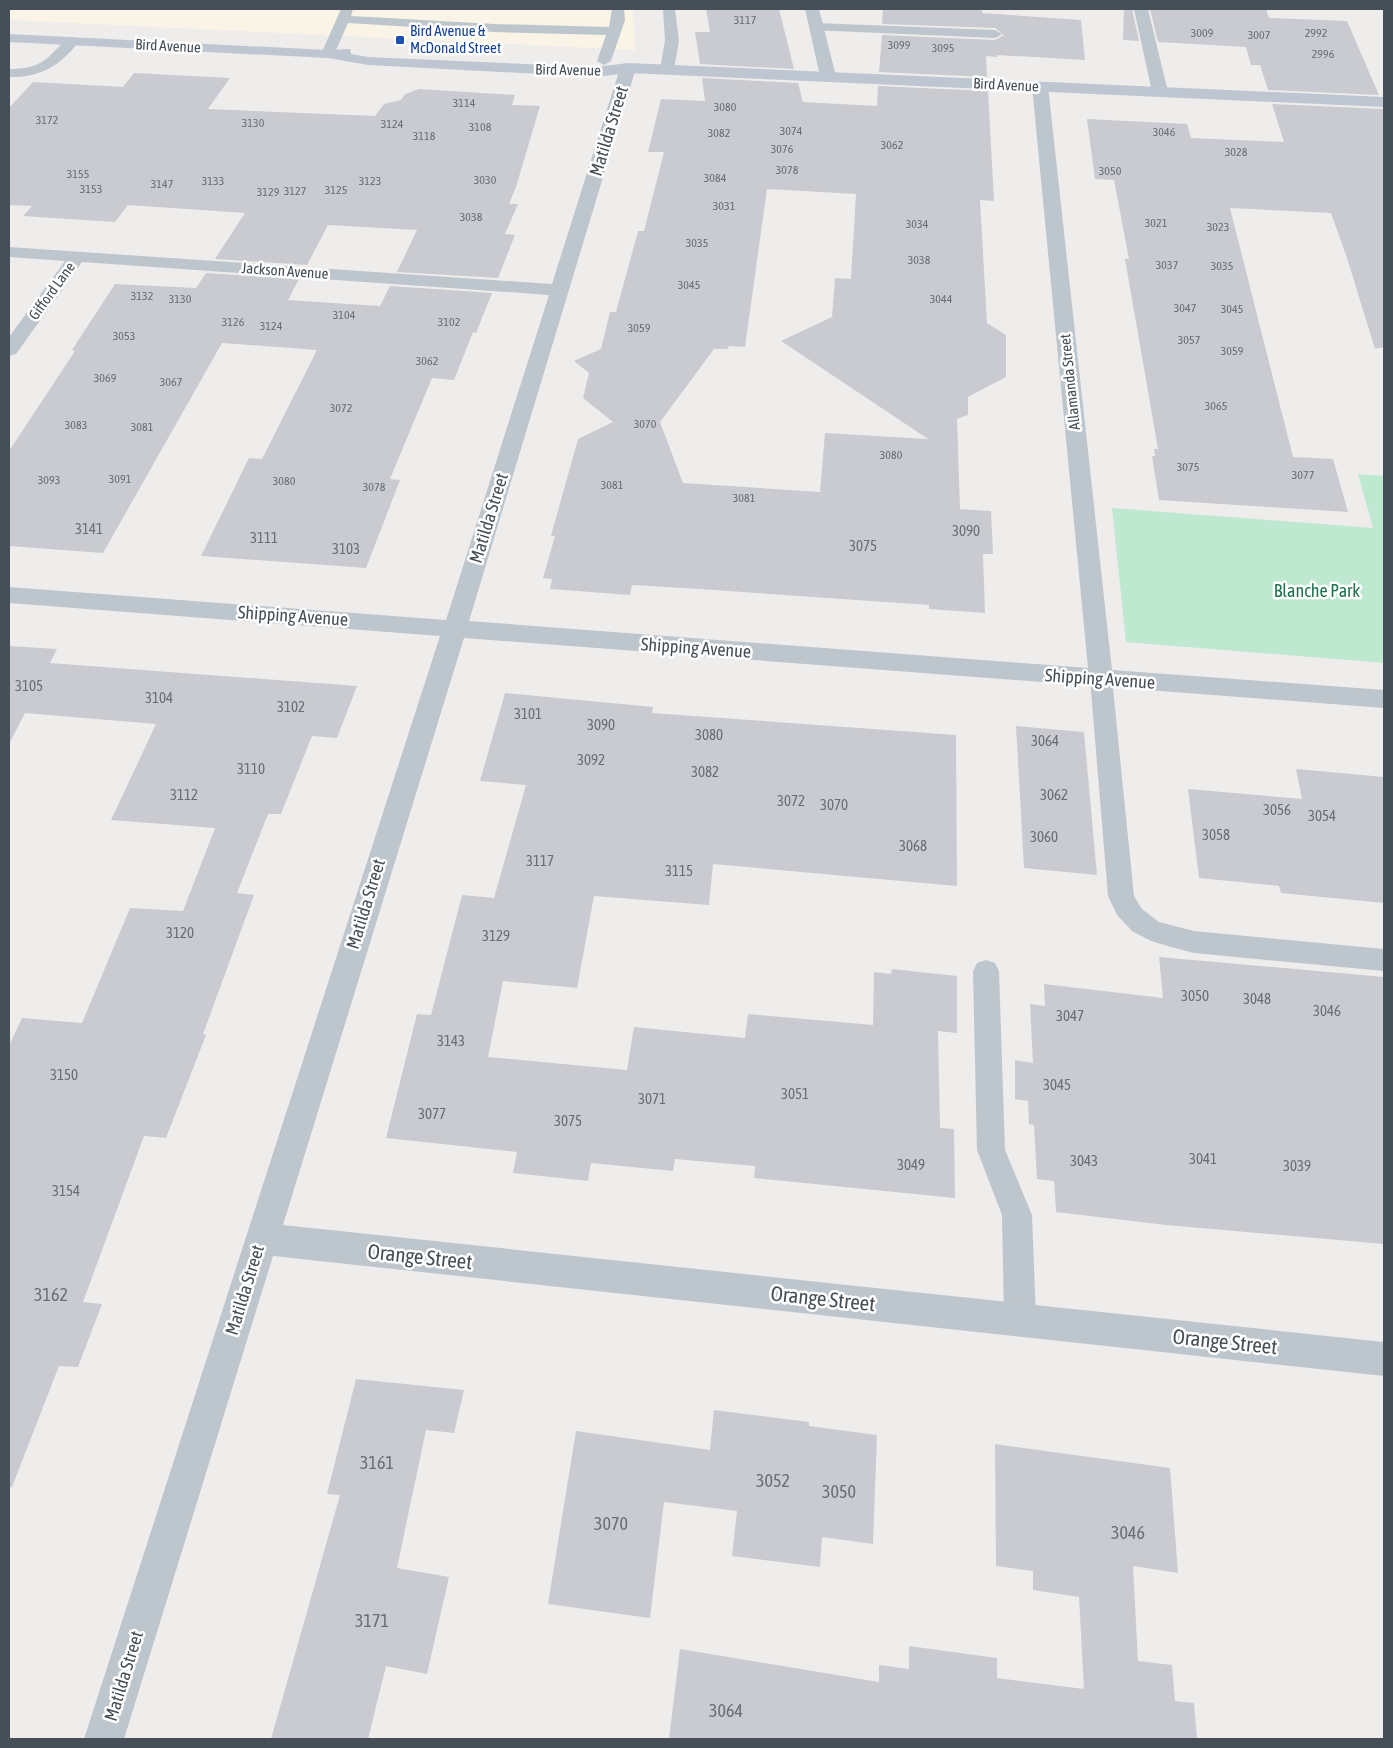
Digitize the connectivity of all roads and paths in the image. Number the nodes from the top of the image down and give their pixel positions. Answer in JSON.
{"nodes":[{"id":1,"x":618,"y":9,"type":"edge"},
{"id":2,"x":668,"y":9,"type":"edge"},
{"id":3,"x":812,"y":9,"type":"edge"},
{"id":4,"x":1141,"y":9,"type":"edge"},
{"id":5,"x":346,"y":14,"type":"edge"},
{"id":6,"x":816,"y":27,"type":"junction"},
{"id":7,"x":615,"y":31,"type":"junction"},
{"id":8,"x":995,"y":34,"type":"dead end"},
{"id":9,"x":9,"y":38,"type":"edge"},
{"id":10,"x":72,"y":41,"type":"junction"},
{"id":11,"x":328,"y":54,"type":"junction"},
{"id":12,"x":616,"y":64,"type":"junction"},
{"id":13,"x":666,"y":69,"type":"junction"},
{"id":14,"x":9,"y":73,"type":"edge"},
{"id":15,"x":828,"y":76,"type":"junction"},
{"id":16,"x":1040,"y":86,"type":"junction"},
{"id":17,"x":1160,"y":92,"type":"junction"},
{"id":18,"x":1384,"y":102,"type":"edge"},
{"id":19,"x":9,"y":252,"type":"edge"},
{"id":20,"x":77,"y":257,"type":"junction"},
{"id":21,"x":560,"y":290,"type":"junction"},
{"id":22,"x":9,"y":350,"type":"edge"},
{"id":23,"x":9,"y":594,"type":"edge"},
{"id":24,"x":454,"y":629,"type":"junction"},
{"id":25,"x":1101,"y":679,"type":"junction"},
{"id":26,"x":1384,"y":700,"type":"edge"},
{"id":27,"x":1384,"y":960,"type":"edge"},
{"id":28,"x":986,"y":971,"type":"dead end"},
{"id":29,"x":261,"y":1239,"type":"junction"},
{"id":30,"x":1020,"y":1319,"type":"junction"},
{"id":31,"x":1384,"y":1359,"type":"edge"},
{"id":32,"x":104,"y":1739,"type":"edge"}],
"edges":[{"from":1,"to":7,"type":"lane"},
{"from":2,"to":13,"type":"lane"},
{"from":3,"to":6,"type":"street"},
{"from":4,"to":17,"type":"street"},
{"from":5,"to":7,"type":"lane"},
{"from":5,"to":11,"type":"lane"},
{"from":6,"to":8,"type":"lane"},
{"from":6,"to":15,"type":"street"},
{"from":7,"to":12,"type":"lane"},
{"from":9,"to":10,"type":"street","name":"Bird Avenue"},
{"from":10,"to":11,"type":"street","name":"Bird Avenue"},
{"from":10,"to":14,"type":"lane"},
{"from":11,"to":12,"type":"street","name":"Bird Avenue"},
{"from":11,"to":12,"type":"street","name":"Bird Avenue"},
{"from":12,"to":13,"type":"street","name":"Bird Avenue"},
{"from":12,"to":21,"type":"street","name":"Matilda Street"},
{"from":13,"to":15,"type":"street","name":"Bird Avenue"},
{"from":15,"to":16,"type":"street","name":"Bird Avenue"},
{"from":16,"to":17,"type":"street","name":"Bird Avenue"},
{"from":16,"to":25,"type":"street","name":"Allamanda Street"},
{"from":17,"to":18,"type":"street","name":"Bird Avenue"},
{"from":19,"to":20,"type":"street","name":"Jackson Avenue"},
{"from":20,"to":21,"type":"street","name":"Jackson Avenue"},
{"from":20,"to":22,"type":"street","name":"Gifford Lane"},
{"from":21,"to":24,"type":"street","name":"Matilda Street"},
{"from":23,"to":24,"type":"street","name":"Shipping Avenue"},
{"from":24,"to":25,"type":"street","name":"Shipping Avenue"},
{"from":24,"to":29,"type":"street","name":"Matilda Street"},
{"from":25,"to":26,"type":"street","name":"Shipping Avenue"},
{"from":25,"to":27,"type":"lane"},
{"from":28,"to":30,"type":"lane"},
{"from":29,"to":30,"type":"street","name":"Orange Street"},
{"from":29,"to":32,"type":"street","name":"Matilda Street"},
{"from":30,"to":31,"type":"street","name":"Orange Street"}]}
